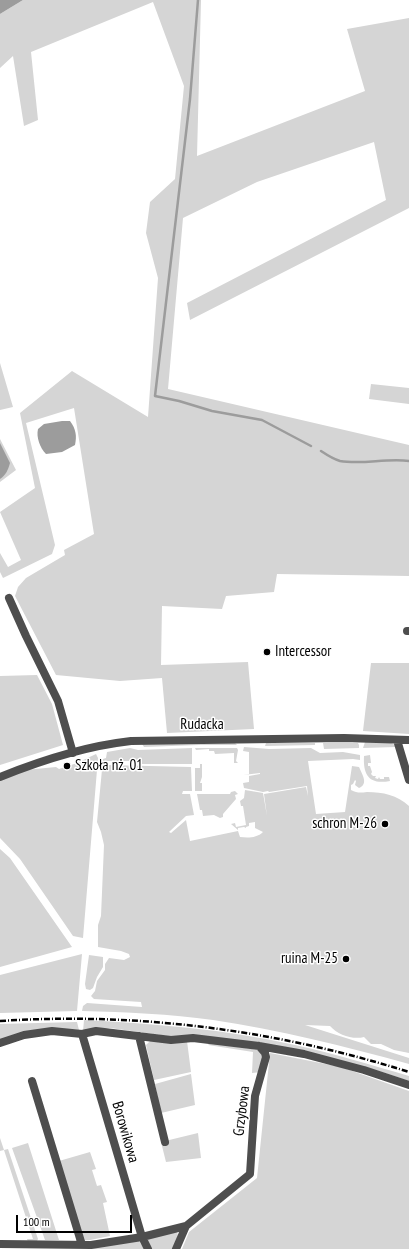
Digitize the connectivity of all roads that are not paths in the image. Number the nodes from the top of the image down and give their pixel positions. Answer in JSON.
{"nodes":[{"id":1,"x":9,"y":598,"type":"dead end"},
{"id":2,"x":397,"y":740,"type":"junction"},
{"id":3,"x":409,"y":740,"type":"edge"},
{"id":4,"x":73,"y":753,"type":"junction"},
{"id":5,"x":0,"y":777,"type":"edge"},
{"id":6,"x":409,"y":780,"type":"edge"},
{"id":7,"x":82,"y":1034,"type":"junction"},
{"id":8,"x":139,"y":1036,"type":"junction"},
{"id":9,"x":0,"y":1043,"type":"edge"},
{"id":10,"x":259,"y":1046,"type":"junction"},
{"id":11,"x":32,"y":1082,"type":"dead end"},
{"id":12,"x":409,"y":1085,"type":"edge"},
{"id":13,"x":165,"y":1142,"type":"dead end"},
{"id":14,"x":186,"y":1226,"type":"junction"},
{"id":15,"x":142,"y":1237,"type":"junction"},
{"id":16,"x":0,"y":1244,"type":"edge"},
{"id":17,"x":82,"y":1245,"type":"junction"},
{"id":18,"x":148,"y":1249,"type":"edge"},
{"id":19,"x":176,"y":1249,"type":"edge"}],
"edges":[{"from":1,"to":4,"type":"street"},
{"from":2,"to":3,"type":"street","name":"Rudacka"},
{"from":2,"to":4,"type":"street","name":"Rudacka"},
{"from":2,"to":6,"type":"street"},
{"from":4,"to":5,"type":"street","name":"Rudacka"},
{"from":7,"to":8,"type":"street"},
{"from":7,"to":9,"type":"street"},
{"from":7,"to":15,"type":"street","name":"Borowikowa"},
{"from":8,"to":10,"type":"street"},
{"from":8,"to":13,"type":"street"},
{"from":10,"to":12,"type":"street"},
{"from":10,"to":14,"type":"street","name":"Grzybowa"},
{"from":11,"to":17,"type":"street"},
{"from":14,"to":15,"type":"street","name":"Grzybowa"},
{"from":14,"to":19,"type":"street"},
{"from":15,"to":17,"type":"street","name":"Grzybowa"},
{"from":15,"to":18,"type":"street"},
{"from":16,"to":17,"type":"street","name":"Grzybowa"}]}
